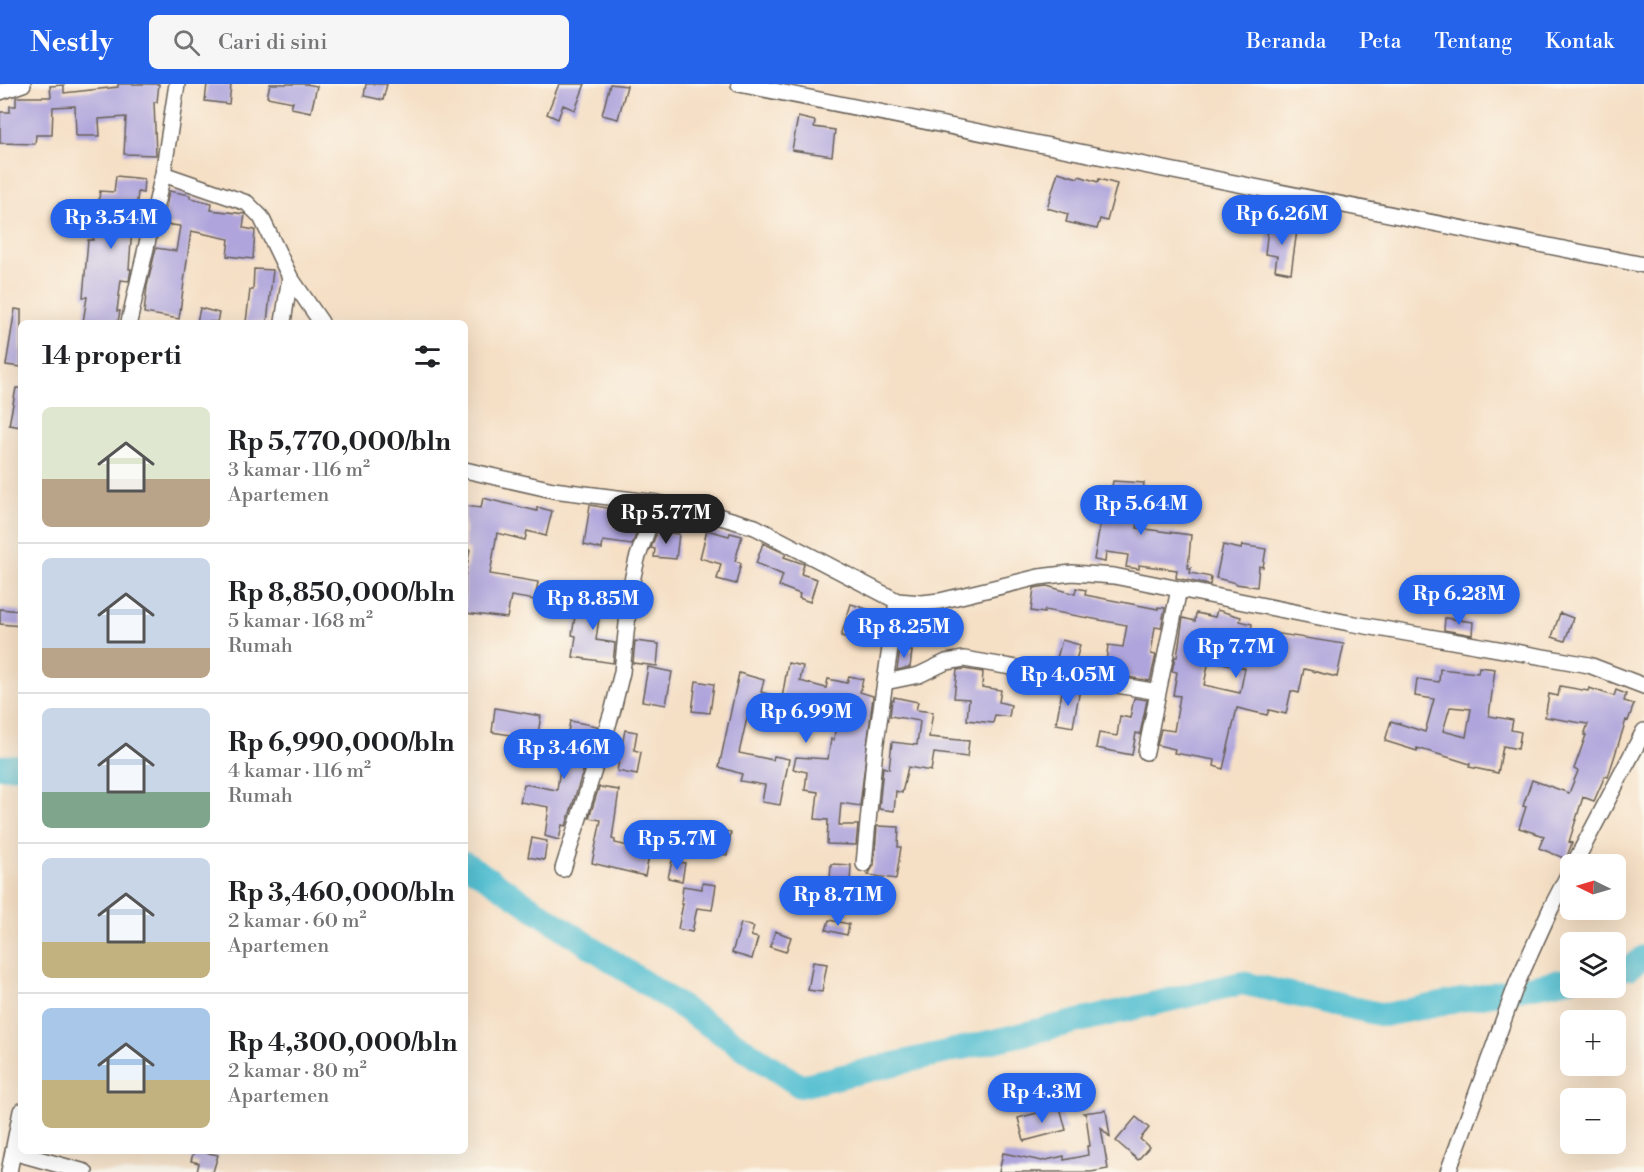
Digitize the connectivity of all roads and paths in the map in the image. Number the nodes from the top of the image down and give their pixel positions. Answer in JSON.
{"nodes":[{"id":1,"x":23,"y":84,"type":"edge"},
{"id":2,"x":177,"y":84,"type":"edge"},
{"id":3,"x":739,"y":84,"type":"edge"},
{"id":4,"x":0,"y":92,"type":"edge"},
{"id":5,"x":163,"y":174,"type":"junction"},
{"id":6,"x":1644,"y":265,"type":"edge"},
{"id":7,"x":290,"y":277,"type":"junction"},
{"id":8,"x":129,"y":320,"type":"edge"},
{"id":9,"x":283,"y":320,"type":"edge"},
{"id":10,"x":320,"y":320,"type":"edge"},
{"id":11,"x":468,"y":471,"type":"edge"},
{"id":12,"x":657,"y":503,"type":"junction"},
{"id":13,"x":1179,"y":589,"type":"junction"},
{"id":14,"x":897,"y":601,"type":"junction"},
{"id":15,"x":885,"y":682,"type":"junction"},
{"id":16,"x":1644,"y":686,"type":"edge"},
{"id":17,"x":1158,"y":692,"type":"junction"},
{"id":18,"x":1644,"y":731,"type":"edge"},
{"id":19,"x":1146,"y":752,"type":"dead end"},
{"id":20,"x":1579,"y":854,"type":"edge"},
{"id":21,"x":864,"y":864,"type":"dead end"},
{"id":22,"x":563,"y":869,"type":"dead end"},
{"id":23,"x":1560,"y":890,"type":"edge"},
{"id":24,"x":18,"y":1126,"type":"edge"},
{"id":25,"x":13,"y":1152,"type":"junction"},
{"id":26,"x":18,"y":1153,"type":"edge"},
{"id":27,"x":20,"y":1154,"type":"edge"},
{"id":28,"x":9,"y":1172,"type":"edge"},
{"id":29,"x":85,"y":1172,"type":"edge"},
{"id":30,"x":1448,"y":1172,"type":"edge"}],
"edges":[{"from":1,"to":4,"type":"street"},
{"from":2,"to":5,"type":"street"},
{"from":3,"to":6,"type":"street"},
{"from":5,"to":7,"type":"street"},
{"from":5,"to":8,"type":"street"},
{"from":7,"to":9,"type":"street"},
{"from":7,"to":10,"type":"street"},
{"from":11,"to":12,"type":"street"},
{"from":12,"to":14,"type":"street"},
{"from":12,"to":22,"type":"street"},
{"from":13,"to":14,"type":"street"},
{"from":13,"to":16,"type":"street"},
{"from":13,"to":17,"type":"street"},
{"from":14,"to":15,"type":"street"},
{"from":15,"to":17,"type":"street"},
{"from":15,"to":21,"type":"street"},
{"from":17,"to":19,"type":"street"},
{"from":18,"to":20,"type":"street"},
{"from":23,"to":30,"type":"street"},
{"from":24,"to":25,"type":"street"},
{"from":25,"to":26,"type":"street"},
{"from":25,"to":28,"type":"street"},
{"from":27,"to":29,"type":"street"}]}
